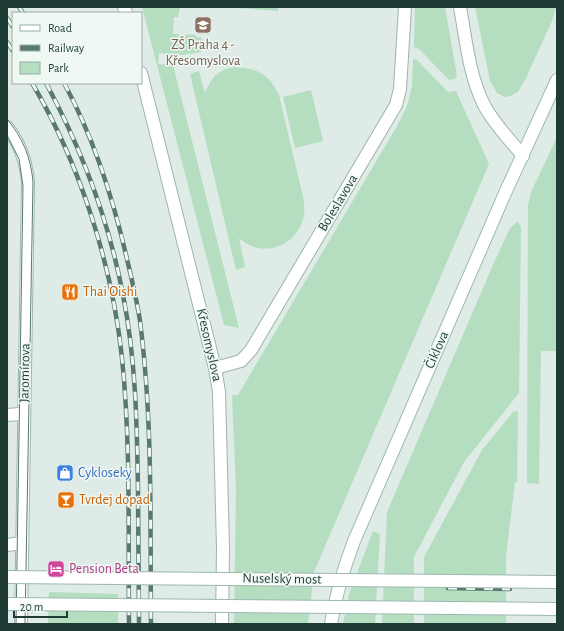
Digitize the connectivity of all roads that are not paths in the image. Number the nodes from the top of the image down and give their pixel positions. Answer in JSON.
{"nodes":[{"id":1,"x":405,"y":7,"type":"edge"},
{"id":2,"x":460,"y":7,"type":"edge"},
{"id":3,"x":142,"y":77,"type":"edge"},
{"id":4,"x":557,"y":80,"type":"edge"},
{"id":5,"x":7,"y":127,"type":"edge"},
{"id":6,"x":523,"y":156,"type":"junction"},
{"id":7,"x":216,"y":368,"type":"junction"},
{"id":8,"x":7,"y":415,"type":"edge"},
{"id":9,"x":24,"y":418,"type":"junction"},
{"id":10,"x":22,"y":543,"type":"junction"},
{"id":11,"x":7,"y":544,"type":"edge"},
{"id":12,"x":7,"y":577,"type":"edge"},
{"id":13,"x":557,"y":582,"type":"edge"},
{"id":14,"x":7,"y":604,"type":"edge"},
{"id":15,"x":557,"y":609,"type":"edge"},
{"id":16,"x":21,"y":624,"type":"edge"},
{"id":17,"x":222,"y":624,"type":"edge"},
{"id":18,"x":331,"y":624,"type":"edge"}],
"edges":[{"from":1,"to":7,"type":"street","name":"Boleslavova"},
{"from":2,"to":6,"type":"street"},
{"from":3,"to":7,"type":"street","name":"Křesomyslova"},
{"from":4,"to":6,"type":"street","name":"Čiklova"},
{"from":5,"to":9,"type":"street","name":"Jaromírova"},
{"from":6,"to":18,"type":"street","name":"Čiklova"},
{"from":7,"to":17,"type":"street","name":"Křesomyslova"},
{"from":8,"to":9,"type":"street"},
{"from":9,"to":10,"type":"street","name":"Jaromírova"},
{"from":10,"to":11,"type":"street"},
{"from":10,"to":16,"type":"street","name":"Jaromírova"},
{"from":12,"to":13,"type":"street","name":"Nuselský most","bridge":true},
{"from":14,"to":15,"type":"street","name":"Nuselský most","bridge":true}]}
